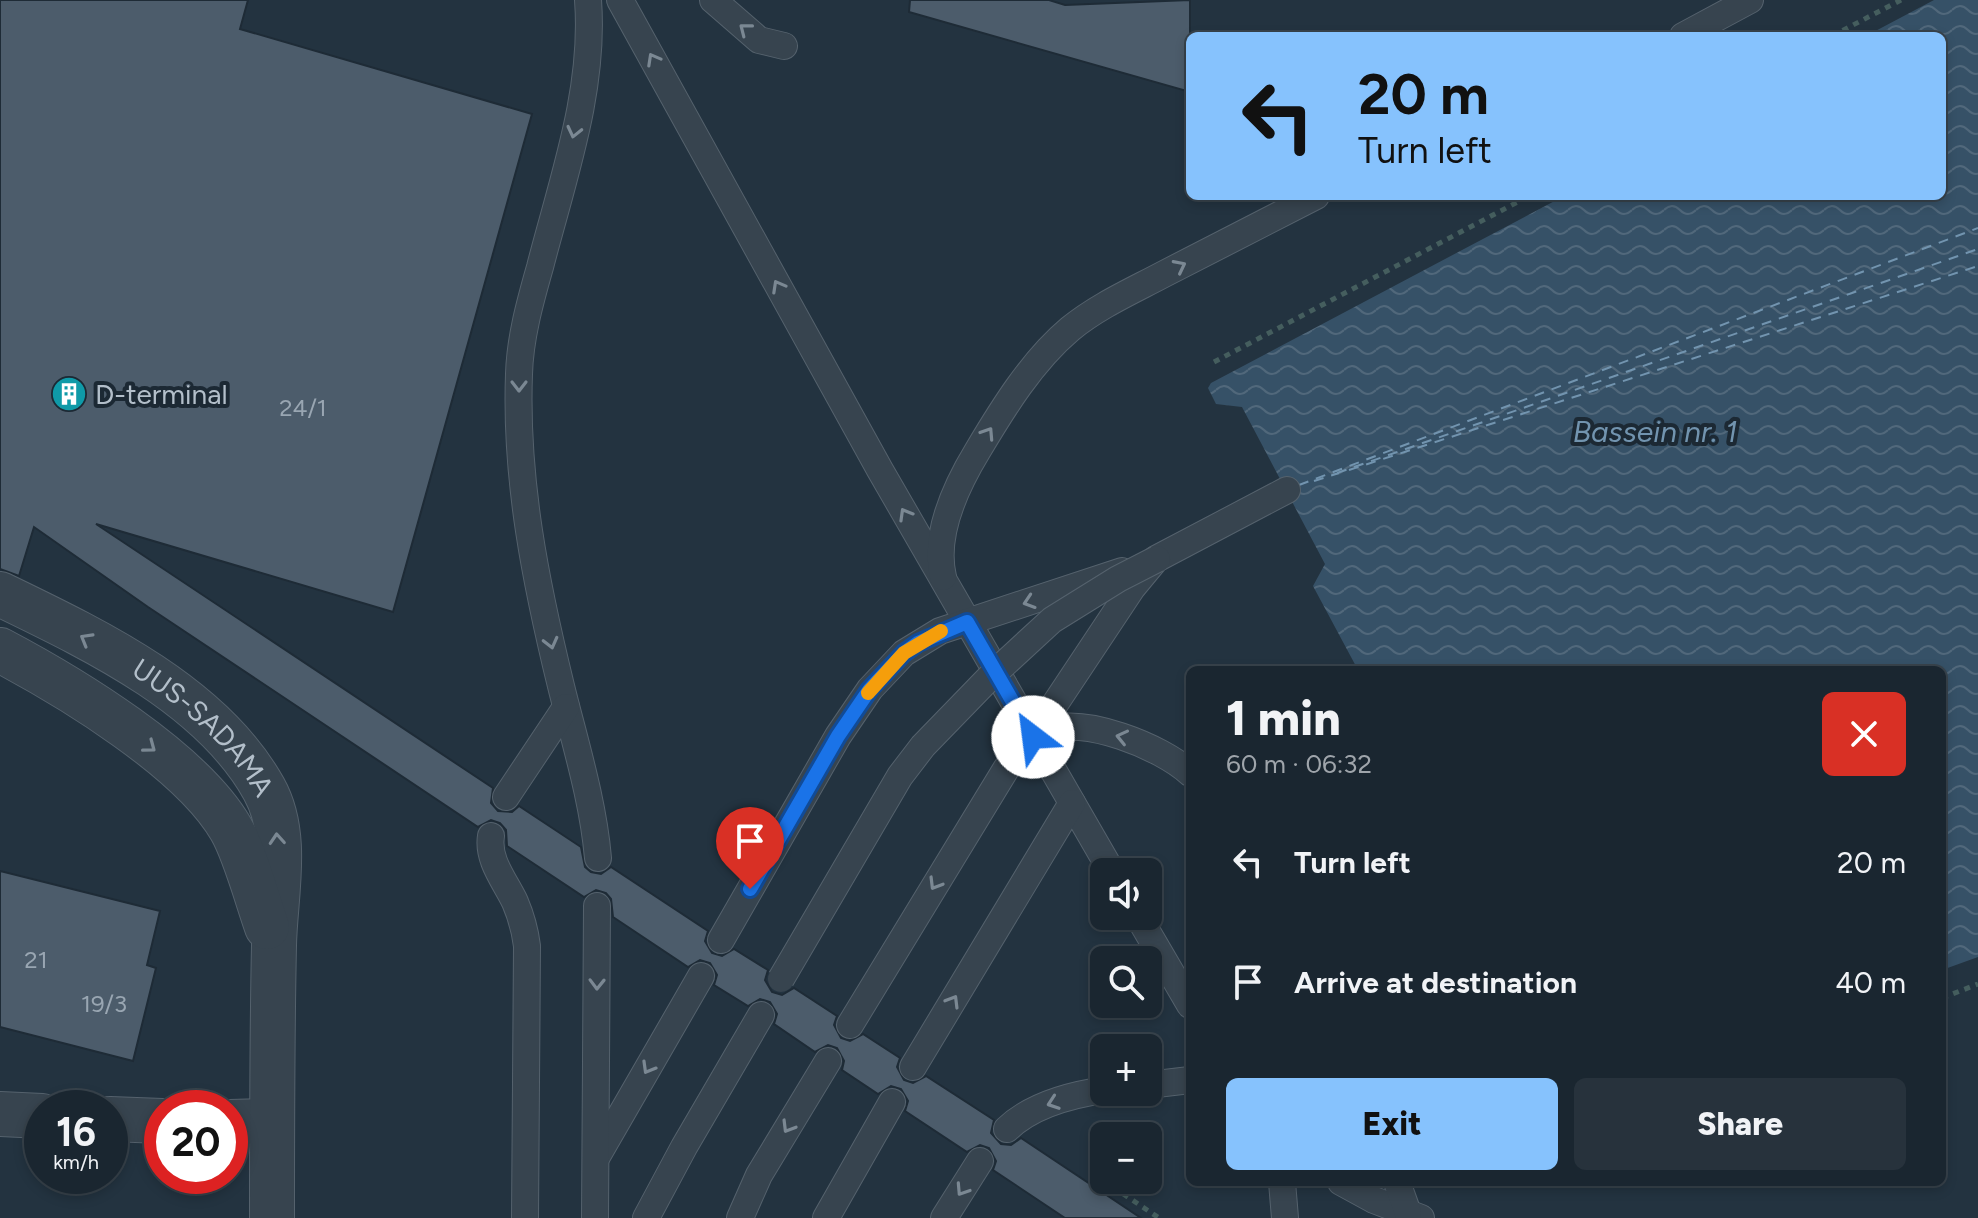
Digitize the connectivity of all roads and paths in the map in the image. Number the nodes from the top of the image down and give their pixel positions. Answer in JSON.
{"nodes":[{"id":1,"x":588,"y":0,"type":"edge"},
{"id":2,"x":620,"y":0,"type":"edge"},
{"id":3,"x":713,"y":0,"type":"edge"},
{"id":4,"x":1750,"y":0,"type":"edge"},
{"id":5,"x":1901,"y":0,"type":"edge"},
{"id":6,"x":1690,"y":32,"type":"edge"},
{"id":7,"x":1840,"y":32,"type":"edge"},
{"id":8,"x":784,"y":46,"type":"dead end"},
{"id":9,"x":1308,"y":200,"type":"edge"},
{"id":10,"x":1521,"y":200,"type":"edge"},
{"id":11,"x":1214,"y":362,"type":"dead end"},
{"id":12,"x":1156,"y":559,"type":"junction"},
{"id":13,"x":945,"y":584,"type":"junction"},
{"id":14,"x":0,"y":594,"type":"edge"},
{"id":15,"x":967,"y":622,"type":"junction"},
{"id":16,"x":0,"y":650,"type":"edge"},
{"id":17,"x":566,"y":707,"type":"junction"},
{"id":18,"x":1033,"y":737,"type":"junction"},
{"id":19,"x":1186,"y":770,"type":"edge"},
{"id":20,"x":506,"y":797,"type":"dead end"},
{"id":21,"x":1072,"y":803,"type":"junction"},
{"id":22,"x":491,"y":836,"type":"dead end"},
{"id":23,"x":598,"y":858,"type":"dead end"},
{"id":24,"x":1104,"y":858,"type":"edge"},
{"id":25,"x":597,"y":906,"type":"dead end"},
{"id":26,"x":1146,"y":930,"type":"edge"},
{"id":27,"x":721,"y":940,"type":"dead end"},
{"id":28,"x":274,"y":944,"type":"junction"},
{"id":29,"x":701,"y":976,"type":"dead end"},
{"id":30,"x":781,"y":979,"type":"dead end"},
{"id":31,"x":1978,"y":984,"type":"edge"},
{"id":32,"x":1946,"y":996,"type":"edge"},
{"id":33,"x":1186,"y":998,"type":"edge"},
{"id":34,"x":761,"y":1015,"type":"dead end"},
{"id":35,"x":850,"y":1025,"type":"dead end"},
{"id":36,"x":828,"y":1061,"type":"dead end"},
{"id":37,"x":913,"y":1067,"type":"dead end"},
{"id":38,"x":1186,"y":1080,"type":"edge"},
{"id":39,"x":1162,"y":1083,"type":"edge"},
{"id":40,"x":1090,"y":1093,"type":"edge"},
{"id":41,"x":892,"y":1102,"type":"dead end"},
{"id":42,"x":0,"y":1114,"type":"edge"},
{"id":43,"x":24,"y":1115,"type":"edge"},
{"id":44,"x":251,"y":1122,"type":"edge"},
{"id":45,"x":1007,"y":1129,"type":"dead end"},
{"id":46,"x":980,"y":1161,"type":"dead end"},
{"id":47,"x":594,"y":1162,"type":"junction"},
{"id":48,"x":1282,"y":1186,"type":"edge"},
{"id":49,"x":1348,"y":1186,"type":"edge"},
{"id":50,"x":1399,"y":1186,"type":"edge"},
{"id":51,"x":1123,"y":1194,"type":"edge"},
{"id":52,"x":651,"y":1211,"type":"edge"},
{"id":53,"x":1414,"y":1216,"type":"edge"},
{"id":54,"x":272,"y":1218,"type":"edge"},
{"id":55,"x":525,"y":1218,"type":"edge"},
{"id":56,"x":595,"y":1218,"type":"edge"},
{"id":57,"x":740,"y":1218,"type":"edge"},
{"id":58,"x":826,"y":1218,"type":"edge"},
{"id":59,"x":944,"y":1218,"type":"edge"},
{"id":60,"x":1159,"y":1218,"type":"edge"},
{"id":61,"x":1285,"y":1218,"type":"edge"}],
"edges":[{"from":1,"to":17,"type":"lane","one_way":true},
{"from":13,"to":2,"type":"lane","one_way":true},
{"from":8,"to":3,"type":"lane","one_way":true},
{"from":4,"to":6,"type":"lane"},
{"from":5,"to":7,"type":"path"},
{"from":13,"to":9,"type":"lane","one_way":true},
{"from":10,"to":11,"type":"path"},
{"from":12,"to":15,"type":"lane","one_way":true},
{"from":12,"to":18,"type":"lane"},
{"from":12,"to":30,"type":"lane","bridge":true},
{"from":13,"to":15,"type":"lane"},
{"from":28,"to":14,"type":"street","name":"UUS-SADAMA","one_way":true},
{"from":15,"to":18,"type":"lane"},
{"from":15,"to":27,"type":"lane"},
{"from":16,"to":28,"type":"street","name":"UUS-SADAMA","one_way":true},
{"from":17,"to":20,"type":"lane"},
{"from":17,"to":23,"type":"lane"},
{"from":19,"to":18,"type":"lane","one_way":true},
{"from":18,"to":21,"type":"lane"},
{"from":18,"to":35,"type":"lane","one_way":true},
{"from":21,"to":24,"type":"lane"},
{"from":37,"to":21,"type":"lane","one_way":true},
{"from":22,"to":55,"type":"lane"},
{"from":25,"to":47,"type":"lane","one_way":true},
{"from":26,"to":33,"type":"lane"},
{"from":28,"to":44,"type":"street","name":"UUS-SADAMA"},
{"from":29,"to":47,"type":"lane","one_way":true},
{"from":31,"to":32,"type":"path"},
{"from":34,"to":52,"type":"lane"},
{"from":36,"to":57,"type":"lane","one_way":true},
{"from":38,"to":39,"type":"lane"},
{"from":40,"to":45,"type":"lane","one_way":true},
{"from":41,"to":58,"type":"lane"},
{"from":42,"to":43,"type":"street"},
{"from":44,"to":54,"type":"street","name":"UUS-SADAMA"},
{"from":46,"to":59,"type":"lane","one_way":true},
{"from":47,"to":56,"type":"lane"},
{"from":48,"to":61,"type":"lane"},
{"from":49,"to":53,"type":"lane"},
{"from":50,"to":53,"type":"lane"},
{"from":51,"to":60,"type":"path"}]}
